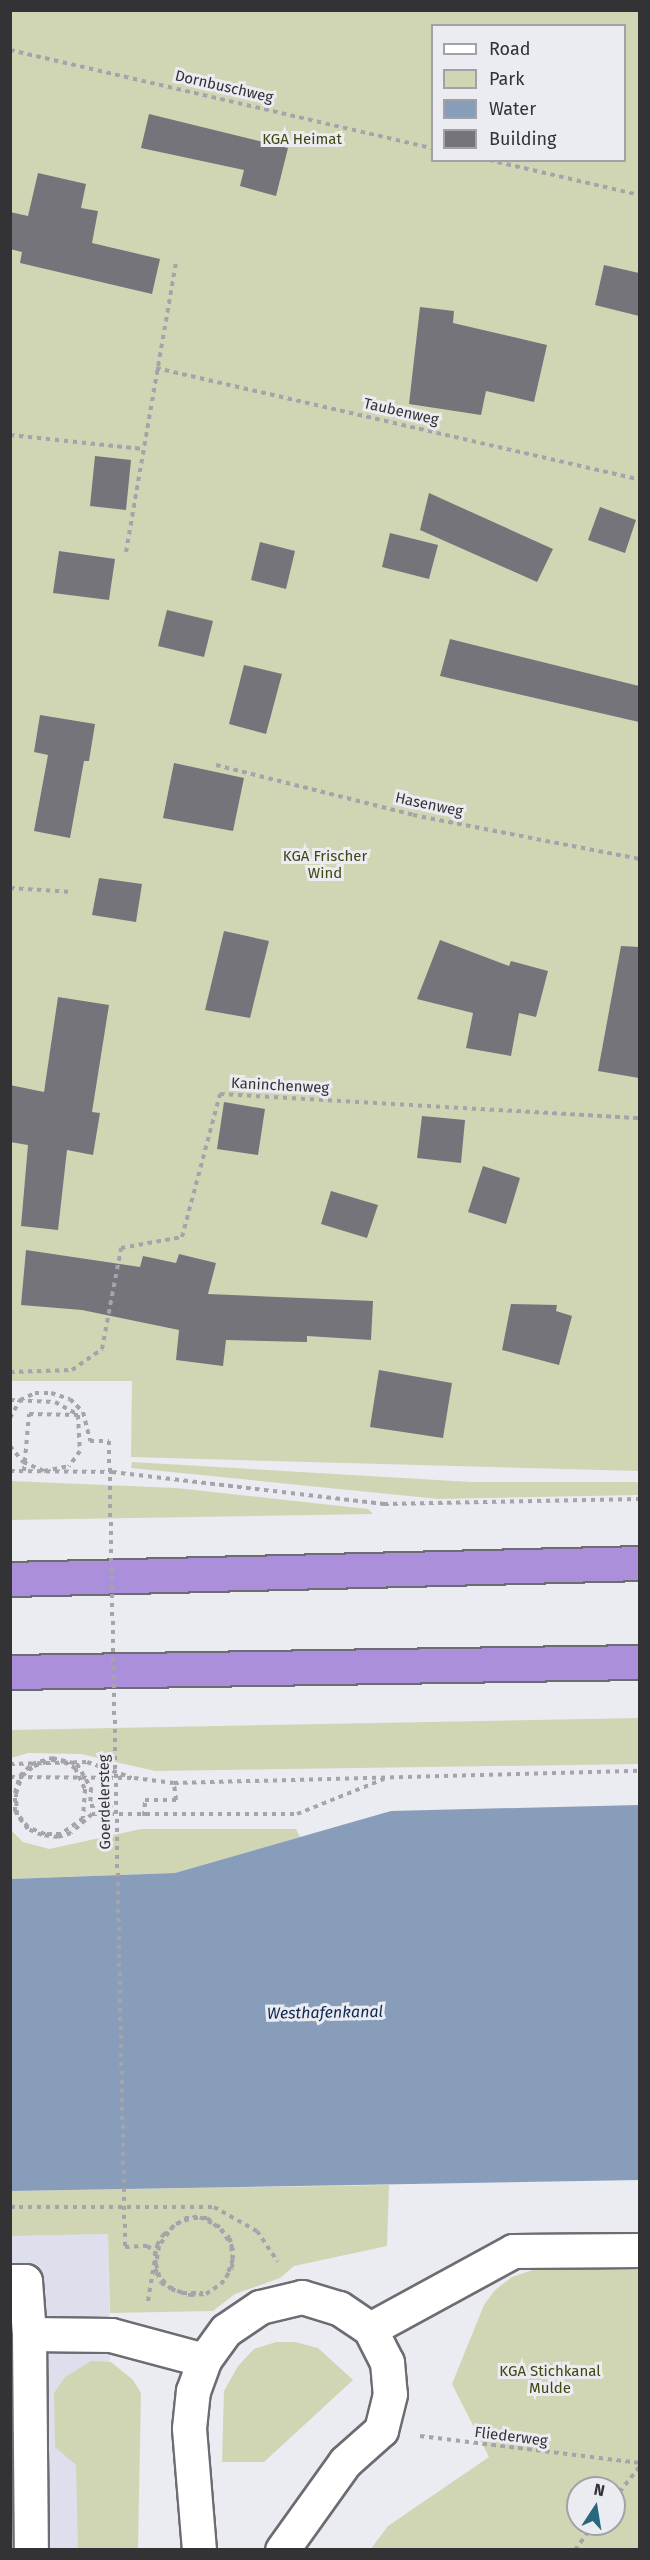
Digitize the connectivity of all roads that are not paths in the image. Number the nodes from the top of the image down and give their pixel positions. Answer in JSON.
{"nodes":[{"id":1,"x":639,"y":1563,"type":"edge"},
{"id":2,"x":10,"y":1579,"type":"edge"},
{"id":3,"x":639,"y":1662,"type":"edge"},
{"id":4,"x":10,"y":1672,"type":"edge"},
{"id":5,"x":639,"y":2250,"type":"edge"},
{"id":6,"x":10,"y":2281,"type":"edge"},
{"id":7,"x":369,"y":2329,"type":"junction"},
{"id":8,"x":29,"y":2334,"type":"junction"},
{"id":9,"x":204,"y":2360,"type":"junction"},
{"id":10,"x":32,"y":2550,"type":"edge"},
{"id":11,"x":199,"y":2550,"type":"edge"},
{"id":12,"x":282,"y":2550,"type":"edge"}],
"edges":[{"from":1,"to":2,"type":"highway"},
{"from":3,"to":4,"type":"highway"},
{"from":5,"to":7,"type":"street"},
{"from":6,"to":8,"type":"street"},
{"from":7,"to":9,"type":"street"},
{"from":7,"to":12,"type":"street"},
{"from":8,"to":9,"type":"street"},
{"from":8,"to":10,"type":"street"},
{"from":9,"to":11,"type":"street"}]}
